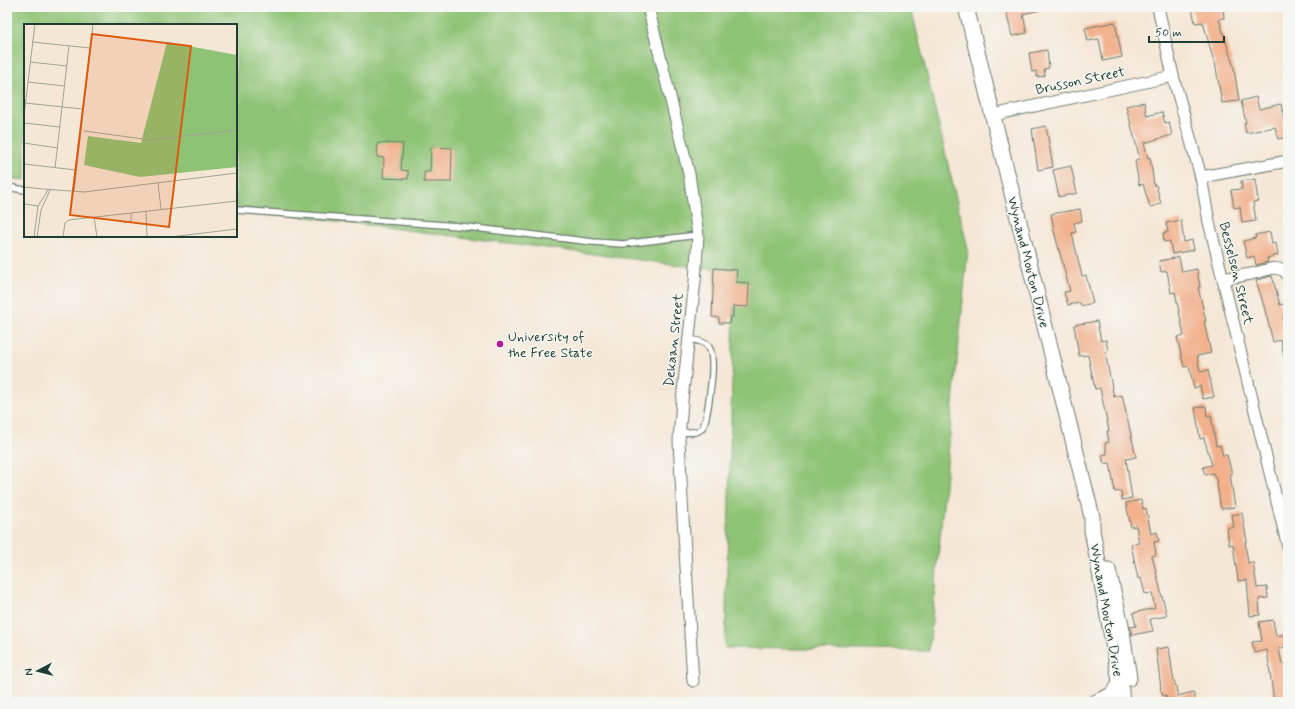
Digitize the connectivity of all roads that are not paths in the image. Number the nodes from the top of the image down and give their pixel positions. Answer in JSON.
{"nodes":[{"id":1,"x":648,"y":7,"type":"edge"},
{"id":2,"x":966,"y":7,"type":"edge"},
{"id":3,"x":1158,"y":7,"type":"edge"},
{"id":4,"x":1173,"y":76,"type":"junction"},
{"id":5,"x":993,"y":115,"type":"junction"},
{"id":6,"x":1288,"y":161,"type":"edge"},
{"id":7,"x":1201,"y":177,"type":"junction"},
{"id":8,"x":7,"y":187,"type":"edge"},
{"id":9,"x":24,"y":190,"type":"edge"},
{"id":10,"x":237,"y":210,"type":"edge"},
{"id":11,"x":698,"y":235,"type":"junction"},
{"id":12,"x":1288,"y":276,"type":"edge"},
{"id":13,"x":1223,"y":279,"type":"junction"},
{"id":14,"x":688,"y":339,"type":"junction"},
{"id":15,"x":680,"y":432,"type":"junction"},
{"id":16,"x":1287,"y":534,"type":"edge"},
{"id":17,"x":1288,"y":547,"type":"edge"},
{"id":18,"x":1116,"y":629,"type":"junction"},
{"id":19,"x":693,"y":681,"type":"dead end"},
{"id":20,"x":1120,"y":683,"type":"junction"},
{"id":21,"x":1091,"y":702,"type":"edge"},
{"id":22,"x":1096,"y":702,"type":"edge"},
{"id":23,"x":1127,"y":702,"type":"edge"}],
"edges":[{"from":1,"to":11,"type":"street","name":"Dekaan Street"},
{"from":2,"to":5,"type":"street","name":"Wynand Mouton Drive"},
{"from":3,"to":4,"type":"street","name":"Besselsen Street"},
{"from":4,"to":5,"type":"street","name":"Brusson Street"},
{"from":4,"to":7,"type":"street","name":"Besselsen Street"},
{"from":5,"to":18,"type":"street","name":"Wynand Mouton Drive"},
{"from":6,"to":7,"type":"street"},
{"from":7,"to":13,"type":"street","name":"Besselsen Street"},
{"from":8,"to":9,"type":"lane"},
{"from":10,"to":11,"type":"lane"},
{"from":11,"to":14,"type":"street","name":"Dekaan Street"},
{"from":12,"to":13,"type":"street"},
{"from":13,"to":16,"type":"street","name":"Besselsen Street"},
{"from":14,"to":15,"type":"street","name":"Dekaan Street"},
{"from":14,"to":15,"type":"lane"},
{"from":15,"to":19,"type":"street","name":"Dekaan Street"},
{"from":16,"to":17,"type":"street","name":"Besselsen Street"},
{"from":18,"to":20,"type":"street","name":"Wynand Mouton Drive"},
{"from":18,"to":23,"type":"street","name":"Wynand Mouton Drive"},
{"from":20,"to":22,"type":"street"},
{"from":20,"to":23,"type":"street","name":"Wynand Mouton Drive"},
{"from":21,"to":22,"type":"street"},
{"from":22,"to":23,"type":"street"}]}
